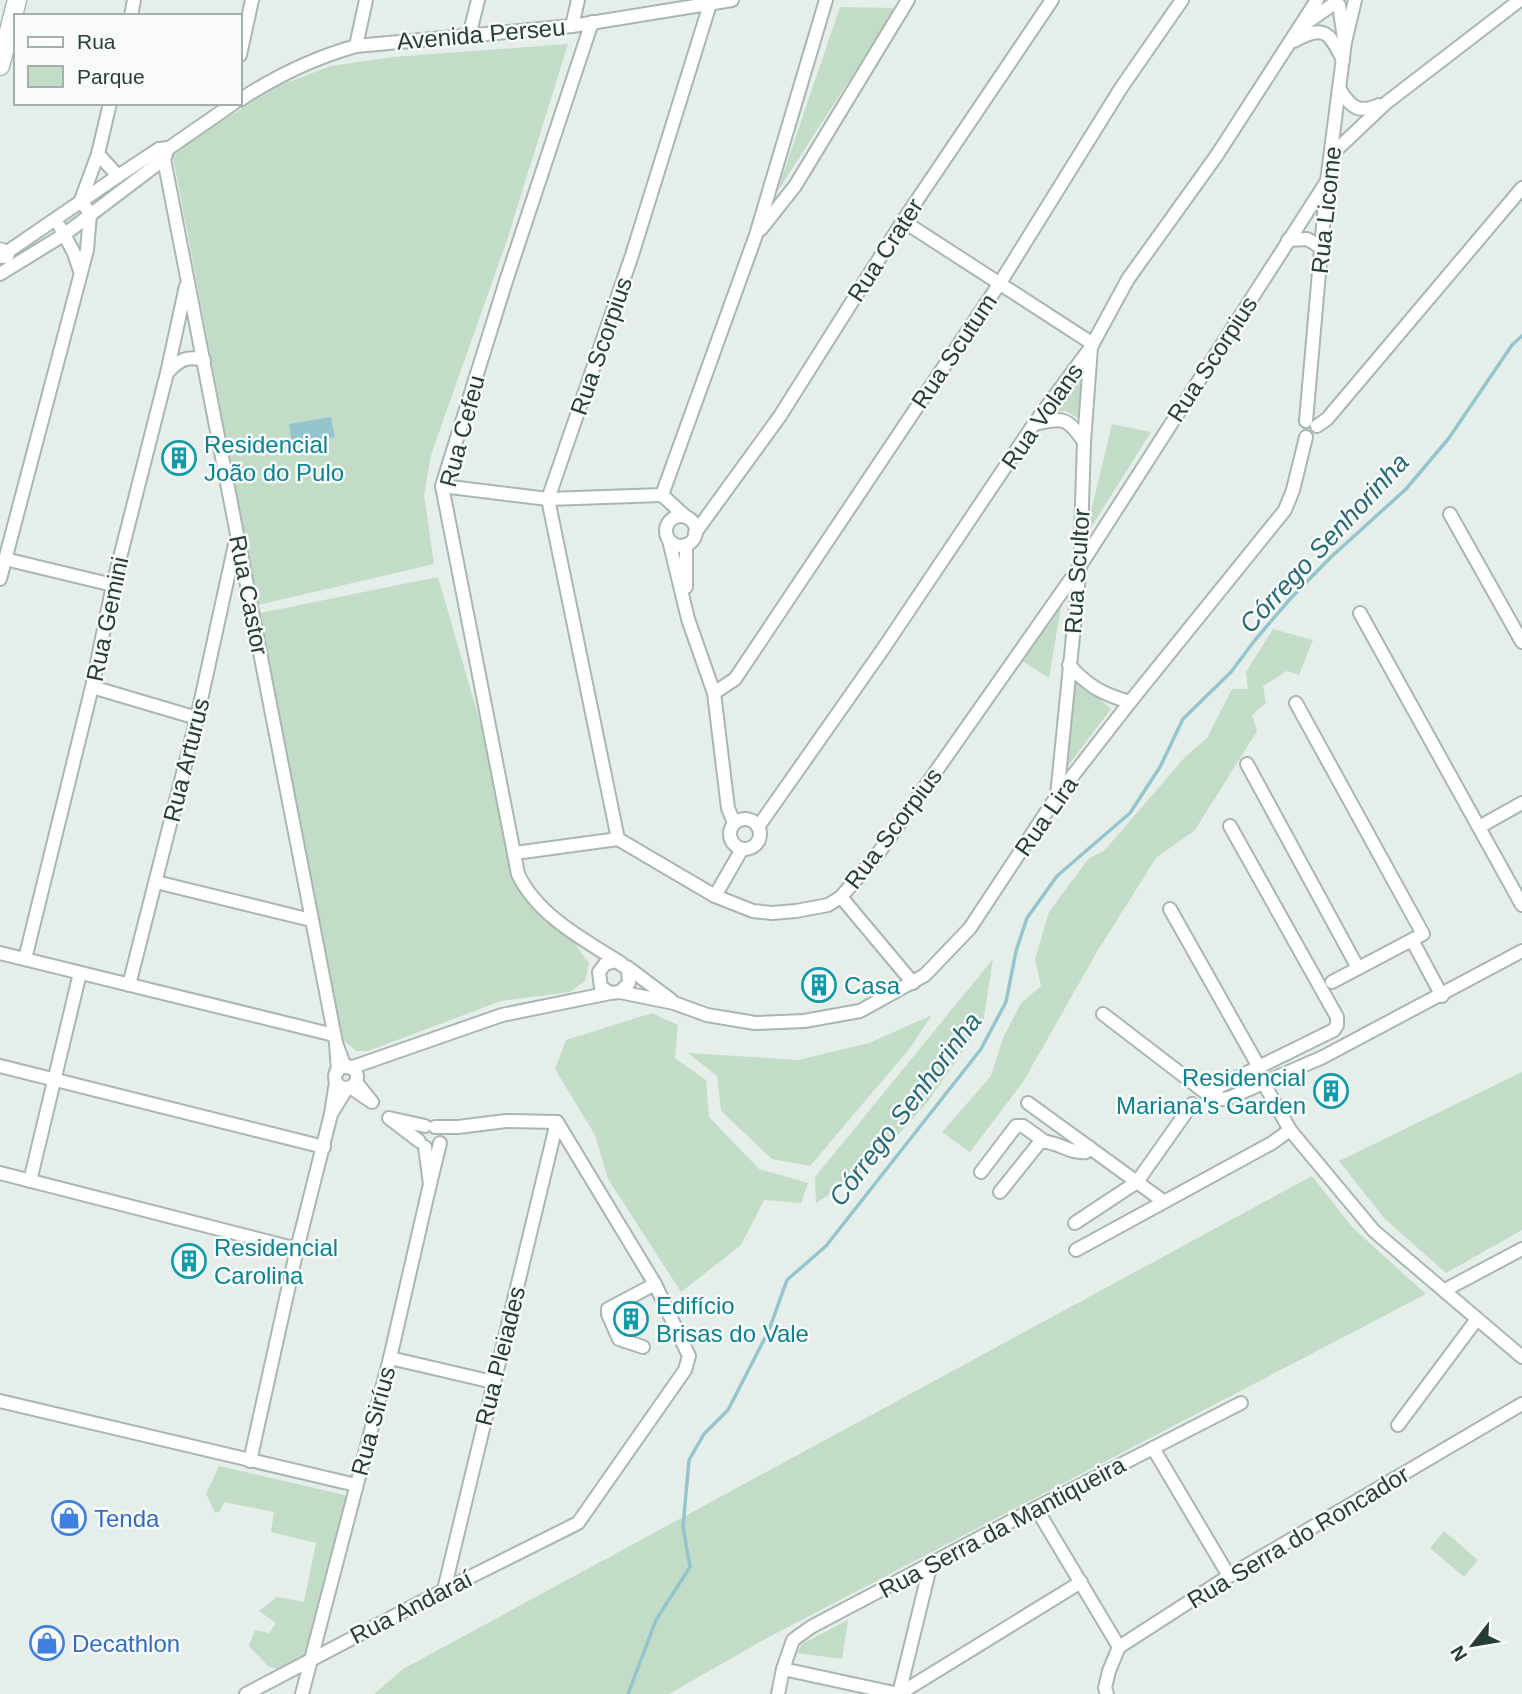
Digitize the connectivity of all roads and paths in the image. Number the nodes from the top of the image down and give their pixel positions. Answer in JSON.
{"nodes":[{"id":1,"x":17,"y":0,"type":"edge"},
{"id":2,"x":252,"y":0,"type":"edge"},
{"id":3,"x":366,"y":0,"type":"edge"},
{"id":4,"x":478,"y":0,"type":"edge"},
{"id":5,"x":578,"y":0,"type":"edge"},
{"id":6,"x":732,"y":0,"type":"edge"},
{"id":7,"x":826,"y":0,"type":"edge"},
{"id":8,"x":908,"y":0,"type":"edge"},
{"id":9,"x":1052,"y":0,"type":"edge"},
{"id":10,"x":1182,"y":0,"type":"edge"},
{"id":11,"x":1317,"y":0,"type":"edge"},
{"id":12,"x":1355,"y":0,"type":"edge"},
{"id":13,"x":1520,"y":0,"type":"edge"},
{"id":14,"x":1335,"y":3,"type":"edge"},
{"id":15,"x":674,"y":4,"type":"edge"},
{"id":16,"x":710,"y":4,"type":"junction"},
{"id":17,"x":592,"y":22,"type":"junction"},
{"id":18,"x":572,"y":26,"type":"junction"},
{"id":19,"x":1301,"y":27,"type":"junction"},
{"id":20,"x":469,"y":36,"type":"junction"},
{"id":21,"x":1345,"y":42,"type":"junction"},
{"id":22,"x":1287,"y":44,"type":"junction"},
{"id":23,"x":242,"y":46,"type":"edge"},
{"id":24,"x":356,"y":46,"type":"junction"},
{"id":25,"x":1343,"y":60,"type":"junction"},
{"id":26,"x":0,"y":66,"type":"edge"},
{"id":27,"x":1340,"y":90,"type":"junction"},
{"id":28,"x":242,"y":97,"type":"edge"},
{"id":29,"x":1386,"y":103,"type":"junction"},
{"id":30,"x":109,"y":105,"type":"edge"},
{"id":31,"x":230,"y":105,"type":"edge"},
{"id":32,"x":164,"y":152,"type":"junction"},
{"id":33,"x":97,"y":154,"type":"junction"},
{"id":34,"x":1331,"y":155,"type":"junction"},
{"id":35,"x":117,"y":176,"type":"junction"},
{"id":36,"x":1327,"y":181,"type":"junction"},
{"id":37,"x":1522,"y":188,"type":"edge"},
{"id":38,"x":81,"y":200,"type":"junction"},
{"id":39,"x":90,"y":214,"type":"junction"},
{"id":40,"x":55,"y":220,"type":"junction"},
{"id":41,"x":903,"y":221,"type":"junction"},
{"id":42,"x":65,"y":234,"type":"junction"},
{"id":43,"x":756,"y":235,"type":"junction"},
{"id":44,"x":1288,"y":240,"type":"junction"},
{"id":45,"x":1321,"y":247,"type":"junction"},
{"id":46,"x":2,"y":255,"type":"edge"},
{"id":47,"x":80,"y":271,"type":"junction"},
{"id":48,"x":0,"y":274,"type":"edge"},
{"id":49,"x":188,"y":279,"type":"junction"},
{"id":50,"x":1000,"y":283,"type":"junction"},
{"id":51,"x":1092,"y":345,"type":"junction"},
{"id":52,"x":204,"y":360,"type":"junction"},
{"id":53,"x":167,"y":373,"type":"junction"},
{"id":54,"x":1312,"y":423,"type":"junction"},
{"id":55,"x":1034,"y":424,"type":"junction"},
{"id":56,"x":1306,"y":437,"type":"joint"},
{"id":57,"x":1084,"y":442,"type":"junction"},
{"id":58,"x":442,"y":486,"type":"junction"},
{"id":59,"x":662,"y":495,"type":"junction"},
{"id":60,"x":548,"y":499,"type":"junction"},
{"id":61,"x":719,"y":499,"type":"junction"},
{"id":62,"x":1450,"y":514,"type":"dead end"},
{"id":63,"x":688,"y":518,"type":"junction"},
{"id":64,"x":668,"y":523,"type":"junction"},
{"id":65,"x":695,"y":533,"type":"junction"},
{"id":66,"x":238,"y":534,"type":"junction"},
{"id":67,"x":669,"y":540,"type":"junction"},
{"id":68,"x":686,"y":545,"type":"junction"},
{"id":69,"x":5,"y":559,"type":"junction"},
{"id":70,"x":1080,"y":566,"type":"junction"},
{"id":71,"x":0,"y":579,"type":"edge"},
{"id":72,"x":113,"y":585,"type":"junction"},
{"id":73,"x":1360,"y":613,"type":"dead end"},
{"id":74,"x":688,"y":619,"type":"junction"},
{"id":75,"x":1522,"y":642,"type":"edge"},
{"id":76,"x":1069,"y":665,"type":"junction"},
{"id":77,"x":92,"y":687,"type":"junction"},
{"id":78,"x":714,"y":693,"type":"junction"},
{"id":79,"x":1130,"y":702,"type":"junction"},
{"id":80,"x":1296,"y":703,"type":"dead end"},
{"id":81,"x":197,"y":718,"type":"junction"},
{"id":82,"x":1247,"y":764,"type":"dead end"},
{"id":83,"x":1058,"y":796,"type":"junction"},
{"id":84,"x":1522,"y":803,"type":"edge"},
{"id":85,"x":734,"y":823,"type":"junction"},
{"id":86,"x":1230,"y":826,"type":"dead end"},
{"id":87,"x":758,"y":827,"type":"junction"},
{"id":88,"x":1479,"y":827,"type":"junction"},
{"id":89,"x":618,"y":839,"type":"junction"},
{"id":90,"x":742,"y":849,"type":"junction"},
{"id":91,"x":515,"y":853,"type":"junction"},
{"id":92,"x":156,"y":882,"type":"junction"},
{"id":93,"x":715,"y":896,"type":"junction"},
{"id":94,"x":841,"y":897,"type":"junction"},
{"id":95,"x":1522,"y":905,"type":"edge"},
{"id":96,"x":1170,"y":909,"type":"dead end"},
{"id":97,"x":311,"y":920,"type":"junction"},
{"id":98,"x":1412,"y":940,"type":"junction"},
{"id":99,"x":590,"y":944,"type":"junction"},
{"id":100,"x":1522,"y":951,"type":"edge"},
{"id":101,"x":0,"y":953,"type":"edge"},
{"id":102,"x":25,"y":959,"type":"junction"},
{"id":103,"x":623,"y":964,"type":"junction"},
{"id":104,"x":601,"y":967,"type":"junction"},
{"id":105,"x":1358,"y":968,"type":"junction"},
{"id":106,"x":80,"y":973,"type":"junction"},
{"id":107,"x":599,"y":982,"type":"junction"},
{"id":108,"x":1332,"y":982,"type":"dead end"},
{"id":109,"x":913,"y":983,"type":"junction"},
{"id":110,"x":129,"y":985,"type":"junction"},
{"id":111,"x":615,"y":992,"type":"junction"},
{"id":112,"x":1442,"y":996,"type":"junction"},
{"id":113,"x":568,"y":1002,"type":"junction"},
{"id":114,"x":674,"y":1003,"type":"junction"},
{"id":115,"x":1103,"y":1014,"type":"dead end"},
{"id":116,"x":335,"y":1039,"type":"junction"},
{"id":117,"x":0,"y":1066,"type":"edge"},
{"id":118,"x":1259,"y":1068,"type":"junction"},
{"id":119,"x":347,"y":1078,"type":"junction"},
{"id":120,"x":55,"y":1080,"type":"junction"},
{"id":121,"x":1263,"y":1082,"type":"junction"},
{"id":122,"x":1206,"y":1093,"type":"junction"},
{"id":123,"x":1028,"y":1103,"type":"dead end"},
{"id":124,"x":1192,"y":1104,"type":"dead end"},
{"id":125,"x":389,"y":1118,"type":"junction"},
{"id":126,"x":557,"y":1122,"type":"junction"},
{"id":127,"x":1290,"y":1130,"type":"junction"},
{"id":128,"x":436,"y":1133,"type":"junction"},
{"id":129,"x":1044,"y":1141,"type":"junction"},
{"id":130,"x":422,"y":1144,"type":"junction"},
{"id":131,"x":324,"y":1147,"type":"junction"},
{"id":132,"x":1089,"y":1147,"type":"junction"},
{"id":133,"x":981,"y":1172,"type":"dead end"},
{"id":134,"x":0,"y":1173,"type":"edge"},
{"id":135,"x":30,"y":1181,"type":"junction"},
{"id":136,"x":1137,"y":1182,"type":"junction"},
{"id":137,"x":430,"y":1184,"type":"junction"},
{"id":138,"x":1000,"y":1192,"type":"dead end"},
{"id":139,"x":1163,"y":1202,"type":"junction"},
{"id":140,"x":1075,"y":1223,"type":"dead end"},
{"id":141,"x":297,"y":1249,"type":"junction"},
{"id":142,"x":1522,"y":1249,"type":"edge"},
{"id":143,"x":1076,"y":1250,"type":"dead end"},
{"id":144,"x":655,"y":1283,"type":"junction"},
{"id":145,"x":1445,"y":1290,"type":"junction"},
{"id":146,"x":1477,"y":1319,"type":"junction"},
{"id":147,"x":643,"y":1347,"type":"dead end"},
{"id":148,"x":1522,"y":1357,"type":"edge"},
{"id":149,"x":390,"y":1358,"type":"junction"},
{"id":150,"x":493,"y":1382,"type":"junction"},
{"id":151,"x":0,"y":1401,"type":"edge"},
{"id":152,"x":1241,"y":1404,"type":"dead end"},
{"id":153,"x":1522,"y":1405,"type":"edge"},
{"id":154,"x":1398,"y":1424,"type":"dead end"},
{"id":155,"x":1153,"y":1448,"type":"junction"},
{"id":156,"x":250,"y":1461,"type":"junction"},
{"id":157,"x":356,"y":1485,"type":"junction"},
{"id":158,"x":1036,"y":1508,"type":"junction"},
{"id":159,"x":931,"y":1563,"type":"junction"},
{"id":160,"x":1229,"y":1576,"type":"junction"},
{"id":161,"x":1081,"y":1582,"type":"junction"},
{"id":162,"x":443,"y":1590,"type":"junction"},
{"id":163,"x":1119,"y":1647,"type":"junction"},
{"id":164,"x":313,"y":1658,"type":"junction"},
{"id":165,"x":783,"y":1669,"type":"junction"},
{"id":166,"x":246,"y":1694,"type":"edge"},
{"id":167,"x":302,"y":1694,"type":"edge"},
{"id":168,"x":778,"y":1694,"type":"edge"},
{"id":169,"x":899,"y":1694,"type":"edge"},
{"id":170,"x":1107,"y":1694,"type":"edge"}],
"edges":[{"from":1,"to":26,"type":"main road"},
{"from":2,"to":23,"type":"street"},
{"from":3,"to":24,"type":"street"},
{"from":4,"to":20,"type":"street"},
{"from":5,"to":18,"type":"street"},
{"from":6,"to":16,"type":"street","name":"Avenida Perseu"},
{"from":7,"to":43,"type":"street"},
{"from":8,"to":43,"type":"street"},
{"from":9,"to":41,"type":"street","name":"Rua Crater"},
{"from":10,"to":50,"type":"street","name":"Rua Scutum"},
{"from":11,"to":19,"type":"street","name":"Rua Volans"},
{"from":12,"to":14,"type":"street"},
{"from":12,"to":21,"type":"street","name":"Rua Licome"},
{"from":13,"to":29,"type":"street"},
{"from":14,"to":19,"type":"street"},
{"from":14,"to":21,"type":"street"},
{"from":15,"to":16,"type":"street","name":"Avenida Perseu"},
{"from":15,"to":17,"type":"street","name":"Avenida Perseu"},
{"from":16,"to":60,"type":"street","name":"Rua Scorpius"},
{"from":17,"to":18,"type":"street","name":"Avenida Perseu"},
{"from":17,"to":58,"type":"street","name":"Rua Cefeu"},
{"from":18,"to":20,"type":"street","name":"Avenida Perseu"},
{"from":19,"to":22,"type":"street","name":"Rua Volans"},
{"from":20,"to":24,"type":"street","name":"Avenida Perseu"},
{"from":21,"to":25,"type":"street","name":"Rua Licome"},
{"from":22,"to":25,"type":"street"},
{"from":22,"to":51,"type":"street","name":"Rua Volans"},
{"from":24,"to":28,"type":"street","name":"Avenida Perseu"},
{"from":25,"to":27,"type":"street","name":"Rua Licome"},
{"from":27,"to":29,"type":"street"},
{"from":27,"to":34,"type":"street","name":"Rua Licome"},
{"from":29,"to":34,"type":"street"},
{"from":30,"to":33,"type":"street"},
{"from":31,"to":32,"type":"street","name":"Avenida Perseu"},
{"from":32,"to":35,"type":"street","name":"Avenida Perseu"},
{"from":32,"to":39,"type":"street","name":"Avenida Perseu"},
{"from":32,"to":49,"type":"street","name":"Rua Castor"},
{"from":33,"to":35,"type":"street"},
{"from":33,"to":38,"type":"street"},
{"from":34,"to":36,"type":"street","name":"Rua Licome"},
{"from":35,"to":38,"type":"street","name":"Avenida Perseu"},
{"from":36,"to":44,"type":"street","name":"Rua Scorpius"},
{"from":36,"to":45,"type":"street","name":"Rua Licome"},
{"from":37,"to":54,"type":"street"},
{"from":38,"to":39,"type":"street"},
{"from":38,"to":40,"type":"street","name":"Avenida Perseu"},
{"from":39,"to":42,"type":"street","name":"Avenida Perseu"},
{"from":39,"to":47,"type":"street"},
{"from":40,"to":42,"type":"street"},
{"from":40,"to":46,"type":"street","name":"Avenida Perseu"},
{"from":41,"to":50,"type":"street"},
{"from":41,"to":61,"type":"street","name":"Rua Crater"},
{"from":42,"to":47,"type":"street"},
{"from":42,"to":48,"type":"street","name":"Avenida Perseu"},
{"from":43,"to":59,"type":"street"},
{"from":44,"to":45,"type":"street"},
{"from":44,"to":70,"type":"street","name":"Rua Scorpius"},
{"from":45,"to":54,"type":"street","name":"Rua Licome"},
{"from":47,"to":69,"type":"street"},
{"from":49,"to":52,"type":"street","name":"Rua Castor"},
{"from":49,"to":53,"type":"street","name":"Rua Gemini"},
{"from":50,"to":51,"type":"street"},
{"from":50,"to":78,"type":"street","name":"Rua Scutum"},
{"from":51,"to":55,"type":"street","name":"Rua Volans"},
{"from":51,"to":57,"type":"street","name":"Rua Scultor"},
{"from":52,"to":53,"type":"street"},
{"from":52,"to":66,"type":"street","name":"Rua Castor"},
{"from":53,"to":72,"type":"street","name":"Rua Gemini"},
{"from":54,"to":56,"type":"street","name":"Rua Licome"},
{"from":55,"to":57,"type":"street"},
{"from":55,"to":87,"type":"street","name":"Rua Volans"},
{"from":56,"to":79,"type":"street","name":"Rua Lira"},
{"from":57,"to":70,"type":"street","name":"Rua Scultor"},
{"from":58,"to":60,"type":"street"},
{"from":58,"to":91,"type":"street","name":"Rua Cefeu"},
{"from":59,"to":60,"type":"street"},
{"from":59,"to":63,"type":"street"},
{"from":59,"to":64,"type":"street"},
{"from":60,"to":89,"type":"street"},
{"from":61,"to":63,"type":"street","name":"Rua Crater"},
{"from":61,"to":65,"type":"street","name":"Rua Crater"},
{"from":62,"to":75,"type":"street"},
{"from":63,"to":64,"type":"street"},
{"from":63,"to":65,"type":"street"},
{"from":64,"to":67,"type":"street"},
{"from":65,"to":68,"type":"street"},
{"from":66,"to":81,"type":"street","name":"Rua Arturus"},
{"from":66,"to":97,"type":"street","name":"Rua Castor"},
{"from":67,"to":68,"type":"street"},
{"from":67,"to":74,"type":"street"},
{"from":68,"to":74,"type":"street"},
{"from":69,"to":71,"type":"street"},
{"from":69,"to":72,"type":"street"},
{"from":70,"to":76,"type":"street","name":"Rua Scultor"},
{"from":70,"to":94,"type":"street","name":"Rua Scorpius"},
{"from":72,"to":77,"type":"street","name":"Rua Gemini"},
{"from":73,"to":88,"type":"street"},
{"from":74,"to":78,"type":"street"},
{"from":76,"to":79,"type":"street"},
{"from":76,"to":83,"type":"street","name":"Rua Scultor"},
{"from":77,"to":81,"type":"street"},
{"from":77,"to":102,"type":"street","name":"Rua Gemini"},
{"from":78,"to":85,"type":"street"},
{"from":79,"to":83,"type":"street","name":"Rua Lira"},
{"from":80,"to":98,"type":"street"},
{"from":81,"to":92,"type":"street","name":"Rua Arturus"},
{"from":82,"to":105,"type":"street"},
{"from":83,"to":109,"type":"street","name":"Rua Lira"},
{"from":84,"to":88,"type":"street"},
{"from":85,"to":87,"type":"street"},
{"from":85,"to":90,"type":"street"},
{"from":86,"to":118,"type":"street"},
{"from":87,"to":90,"type":"street"},
{"from":88,"to":95,"type":"street"},
{"from":89,"to":91,"type":"street"},
{"from":89,"to":93,"type":"street","name":"Rua Scorpius"},
{"from":90,"to":93,"type":"street"},
{"from":91,"to":99,"type":"street","name":"Rua Cefeu"},
{"from":92,"to":97,"type":"street"},
{"from":92,"to":110,"type":"street","name":"Rua Arturus"},
{"from":93,"to":94,"type":"street","name":"Rua Scorpius"},
{"from":94,"to":109,"type":"street"},
{"from":96,"to":118,"type":"street"},
{"from":97,"to":116,"type":"street","name":"Rua Castor"},
{"from":98,"to":105,"type":"street"},
{"from":98,"to":112,"type":"street"},
{"from":99,"to":103,"type":"street","name":"Rua Cefeu"},
{"from":99,"to":104,"type":"street","name":"Rua Cefeu"},
{"from":100,"to":112,"type":"street"},
{"from":101,"to":102,"type":"street"},
{"from":102,"to":106,"type":"street"},
{"from":103,"to":104,"type":"street"},
{"from":103,"to":111,"type":"street"},
{"from":103,"to":114,"type":"street","name":"Rua Cefeu"},
{"from":104,"to":107,"type":"street"},
{"from":105,"to":108,"type":"street"},
{"from":106,"to":110,"type":"street"},
{"from":106,"to":120,"type":"street"},
{"from":107,"to":111,"type":"street"},
{"from":107,"to":113,"type":"street"},
{"from":109,"to":114,"type":"street","name":"Rua Lira"},
{"from":110,"to":116,"type":"street"},
{"from":111,"to":113,"type":"street"},
{"from":111,"to":114,"type":"street"},
{"from":112,"to":121,"type":"street"},
{"from":113,"to":119,"type":"street"},
{"from":115,"to":122,"type":"street"},
{"from":116,"to":119,"type":"street","name":"Rua Castor"},
{"from":117,"to":120,"type":"street"},
{"from":118,"to":122,"type":"street"},
{"from":119,"to":125,"type":"street"},
{"from":119,"to":131,"type":"street"},
{"from":120,"to":131,"type":"street"},
{"from":120,"to":135,"type":"street"},
{"from":121,"to":122,"type":"street"},
{"from":121,"to":127,"type":"street"},
{"from":123,"to":132,"type":"street"},
{"from":124,"to":136,"type":"street"},
{"from":125,"to":128,"type":"street"},
{"from":125,"to":130,"type":"street"},
{"from":126,"to":128,"type":"street"},
{"from":126,"to":144,"type":"street"},
{"from":126,"to":150,"type":"street","name":"Rua Pleiades"},
{"from":127,"to":139,"type":"street"},
{"from":127,"to":145,"type":"street"},
{"from":128,"to":130,"type":"street"},
{"from":128,"to":130,"type":"street"},
{"from":128,"to":137,"type":"street","name":"Rua Siríus"},
{"from":129,"to":132,"type":"street"},
{"from":129,"to":133,"type":"street"},
{"from":129,"to":138,"type":"street"},
{"from":130,"to":137,"type":"street","name":"Rua Siríus"},
{"from":131,"to":141,"type":"street"},
{"from":132,"to":136,"type":"street"},
{"from":134,"to":135,"type":"street"},
{"from":135,"to":141,"type":"street"},
{"from":136,"to":139,"type":"street"},
{"from":136,"to":140,"type":"street"},
{"from":137,"to":149,"type":"street","name":"Rua Siríus"},
{"from":139,"to":143,"type":"street"},
{"from":141,"to":156,"type":"street"},
{"from":142,"to":145,"type":"street"},
{"from":144,"to":147,"type":"street"},
{"from":144,"to":162,"type":"street","name":"Rua Andaraí"},
{"from":145,"to":146,"type":"street"},
{"from":146,"to":148,"type":"street"},
{"from":146,"to":154,"type":"street"},
{"from":149,"to":150,"type":"street"},
{"from":149,"to":157,"type":"street","name":"Rua Siríus"},
{"from":150,"to":162,"type":"street","name":"Rua Pleiades"},
{"from":151,"to":156,"type":"street"},
{"from":152,"to":155,"type":"street","name":"Rua Serra da Mantiqueira"},
{"from":153,"to":160,"type":"street","name":"Rua Serra do Roncador"},
{"from":155,"to":158,"type":"street","name":"Rua Serra da Mantiqueira"},
{"from":155,"to":160,"type":"street"},
{"from":156,"to":157,"type":"street"},
{"from":157,"to":164,"type":"street","name":"Rua Siríus"},
{"from":158,"to":159,"type":"street","name":"Rua Serra da Mantiqueira"},
{"from":158,"to":161,"type":"street"},
{"from":159,"to":165,"type":"street","name":"Rua Serra da Mantiqueira"},
{"from":159,"to":169,"type":"street"},
{"from":160,"to":163,"type":"street","name":"Rua Serra do Roncador"},
{"from":161,"to":163,"type":"street"},
{"from":161,"to":169,"type":"street"},
{"from":162,"to":164,"type":"street","name":"Rua Andaraí"},
{"from":163,"to":170,"type":"street"},
{"from":164,"to":166,"type":"street","name":"Rua Andaraí"},
{"from":164,"to":167,"type":"street","name":"Rua Siríus"},
{"from":165,"to":168,"type":"street","name":"Rua Serra da Mantiqueira"},
{"from":165,"to":169,"type":"street"}]}
